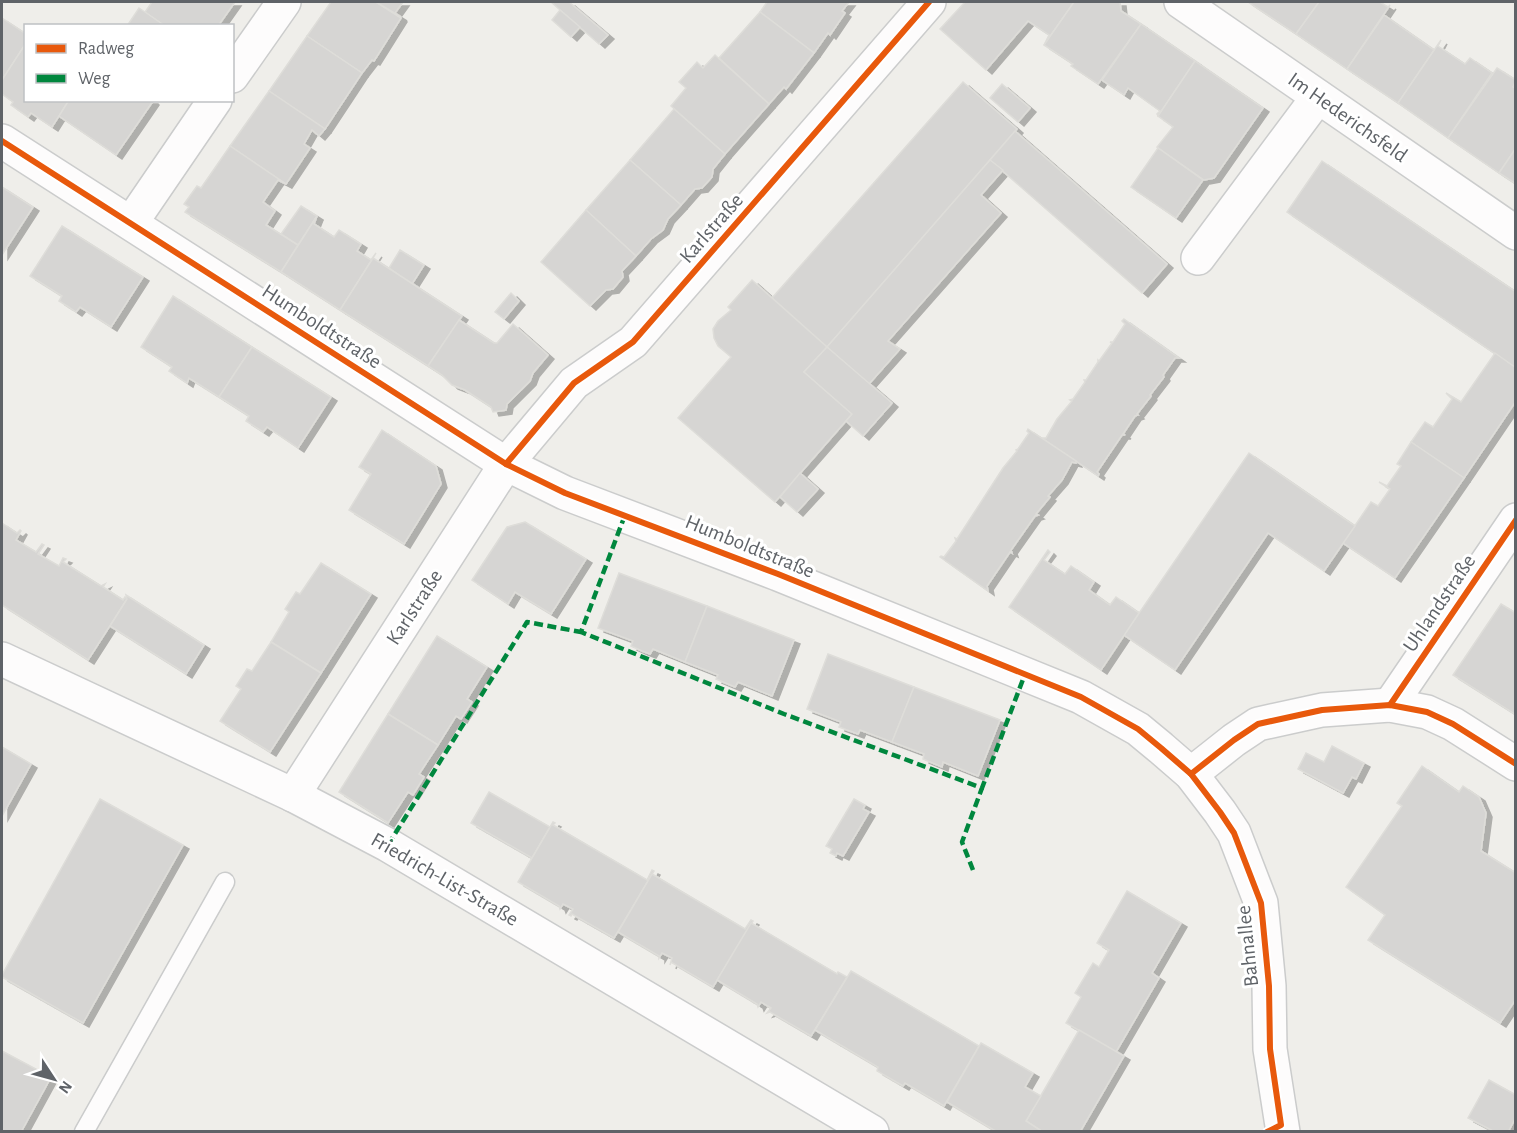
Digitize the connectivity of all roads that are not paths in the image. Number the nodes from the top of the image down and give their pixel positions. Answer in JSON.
{"nodes":[{"id":1,"x":284,"y":2,"type":"edge"},
{"id":2,"x":929,"y":2,"type":"edge"},
{"id":3,"x":1181,"y":2,"type":"edge"},
{"id":4,"x":234,"y":73,"type":"edge"},
{"id":5,"x":1318,"y":97,"type":"junction"},
{"id":6,"x":214,"y":102,"type":"edge"},
{"id":7,"x":2,"y":141,"type":"edge"},
{"id":8,"x":131,"y":223,"type":"junction"},
{"id":9,"x":1515,"y":233,"type":"edge"},
{"id":10,"x":1198,"y":258,"type":"dead end"},
{"id":11,"x":506,"y":464,"type":"junction"},
{"id":12,"x":1515,"y":520,"type":"edge"},
{"id":13,"x":2,"y":659,"type":"edge"},
{"id":14,"x":1390,"y":705,"type":"junction"},
{"id":15,"x":1515,"y":764,"type":"edge"},
{"id":16,"x":1191,"y":774,"type":"junction"},
{"id":17,"x":293,"y":795,"type":"junction"},
{"id":18,"x":225,"y":882,"type":"dead end"},
{"id":19,"x":1277,"y":1129,"type":"edge"},
{"id":20,"x":84,"y":1131,"type":"edge"},
{"id":21,"x":872,"y":1131,"type":"edge"}],
"edges":[{"from":1,"to":4,"type":"street"},
{"from":2,"to":11,"type":"street","name":"Karlstraße"},
{"from":3,"to":5,"type":"street","name":"Im Hederichsfeld"},
{"from":5,"to":9,"type":"street","name":"Im Hederichsfeld"},
{"from":5,"to":10,"type":"street"},
{"from":6,"to":8,"type":"street"},
{"from":7,"to":8,"type":"street","name":"Humboldtstraße"},
{"from":8,"to":11,"type":"street","name":"Humboldtstraße"},
{"from":11,"to":16,"type":"street","name":"Humboldtstraße"},
{"from":11,"to":17,"type":"street","name":"Karlstraße"},
{"from":12,"to":14,"type":"street","name":"Uhlandstraße"},
{"from":13,"to":17,"type":"street","name":"Friedrich-List-Straße"},
{"from":14,"to":15,"type":"street"},
{"from":14,"to":16,"type":"street"},
{"from":16,"to":19,"type":"street","name":"Bahnallee"},
{"from":17,"to":21,"type":"street","name":"Friedrich-List-Straße"},
{"from":18,"to":20,"type":"lane"}]}
